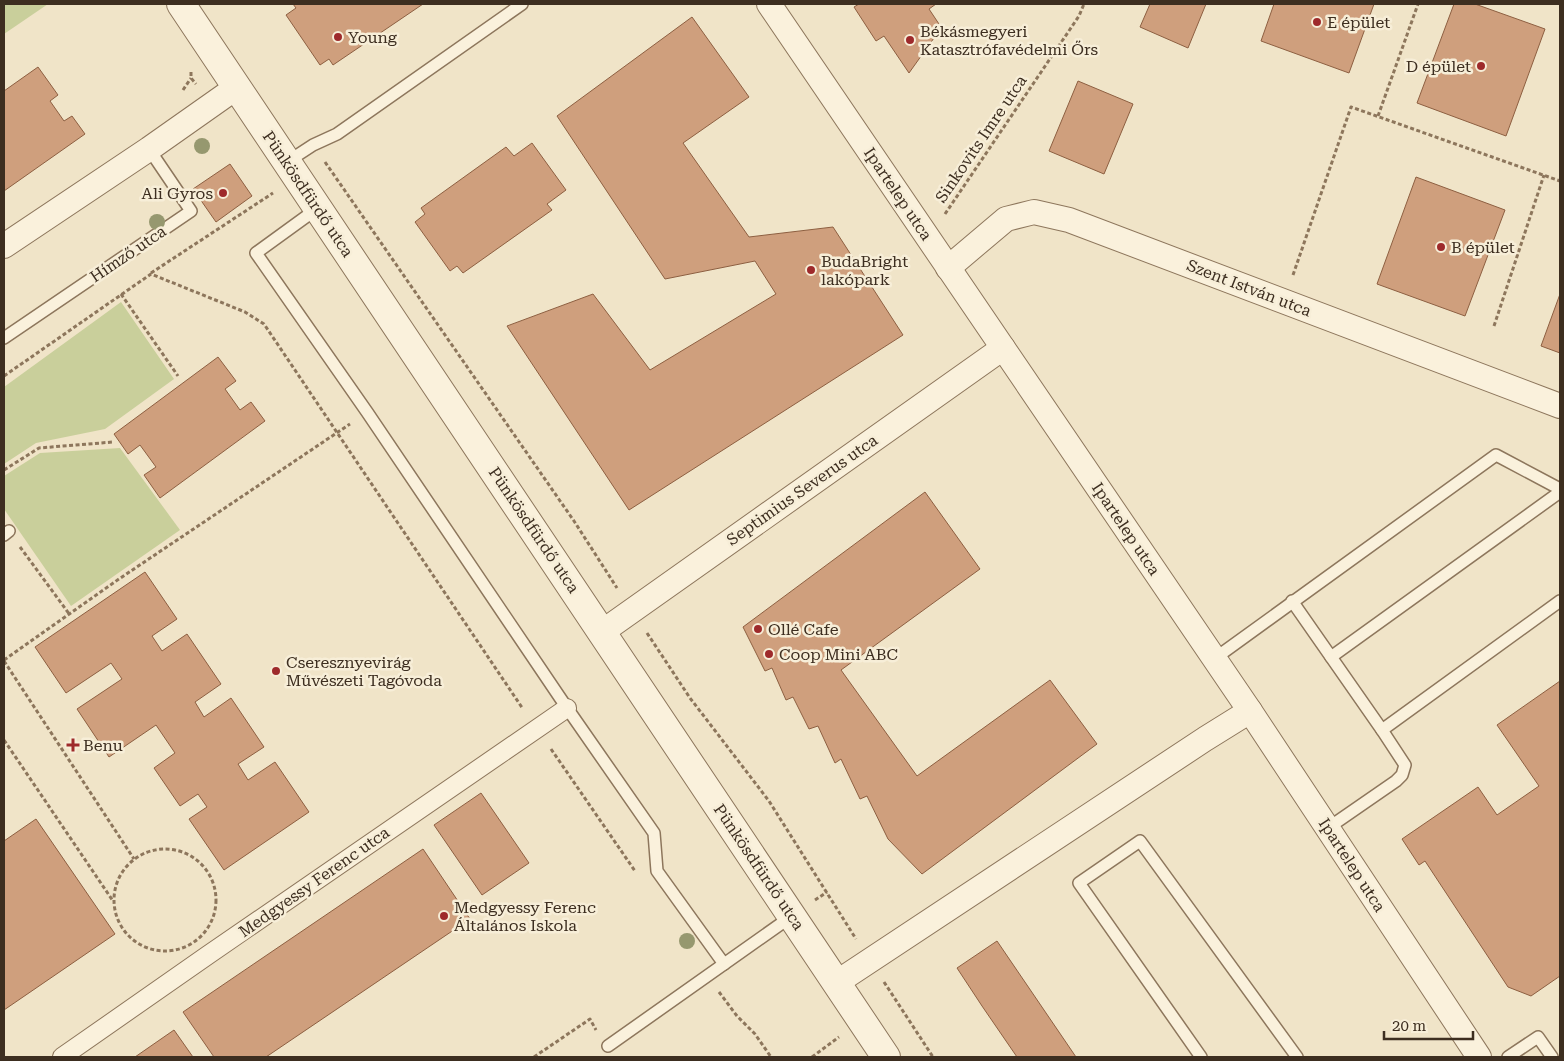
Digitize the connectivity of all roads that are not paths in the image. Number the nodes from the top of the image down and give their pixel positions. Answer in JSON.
{"nodes":[{"id":1,"x":181,"y":4,"type":"edge"},
{"id":2,"x":522,"y":4,"type":"edge"},
{"id":3,"x":769,"y":4,"type":"edge"},
{"id":4,"x":237,"y":87,"type":"junction"},
{"id":5,"x":149,"y":149,"type":"junction"},
{"id":6,"x":287,"y":162,"type":"junction"},
{"id":7,"x":318,"y":208,"type":"junction"},
{"id":8,"x":4,"y":246,"type":"edge"},
{"id":9,"x":948,"y":268,"type":"junction"},
{"id":10,"x":4,"y":338,"type":"edge"},
{"id":11,"x":1002,"y":348,"type":"junction"},
{"id":12,"x":1560,"y":406,"type":"edge"},
{"id":13,"x":1560,"y":491,"type":"edge"},
{"id":14,"x":1292,"y":601,"type":"junction"},
{"id":15,"x":1560,"y":601,"type":"edge"},
{"id":16,"x":602,"y":632,"type":"junction"},
{"id":17,"x":1331,"y":657,"type":"junction"},
{"id":18,"x":1214,"y":659,"type":"junction"},
{"id":19,"x":567,"y":708,"type":"junction"},
{"id":20,"x":1250,"y":711,"type":"junction"},
{"id":21,"x":1382,"y":730,"type":"junction"},
{"id":22,"x":1328,"y":828,"type":"junction"},
{"id":23,"x":792,"y":916,"type":"junction"},
{"id":24,"x":724,"y":964,"type":"junction"},
{"id":25,"x":836,"y":983,"type":"junction"},
{"id":26,"x":608,"y":1046,"type":"road end"},
{"id":27,"x":62,"y":1057,"type":"edge"},
{"id":28,"x":886,"y":1057,"type":"edge"},
{"id":29,"x":1201,"y":1057,"type":"edge"},
{"id":30,"x":1297,"y":1057,"type":"edge"},
{"id":31,"x":1479,"y":1057,"type":"edge"},
{"id":32,"x":1508,"y":1057,"type":"edge"},
{"id":33,"x":1552,"y":1057,"type":"edge"}],
"edges":[{"from":1,"to":4,"type":"street","name":"Pünkösdfürdő utca"},
{"from":2,"to":6,"type":"lane"},
{"from":3,"to":9,"type":"street","name":"Ipartelep utca"},
{"from":4,"to":5,"type":"street"},
{"from":4,"to":6,"type":"street","name":"Pünkösdfürdő utca"},
{"from":5,"to":8,"type":"street"},
{"from":5,"to":10,"type":"lane","name":"Hímző utca"},
{"from":6,"to":7,"type":"street","name":"Pünkösdfürdő utca"},
{"from":7,"to":16,"type":"street","name":"Pünkösdfürdő utca"},
{"from":7,"to":19,"type":"lane"},
{"from":9,"to":11,"type":"street","name":"Ipartelep utca"},
{"from":9,"to":12,"type":"street","name":"Szent István utca"},
{"from":11,"to":16,"type":"street","name":"Septimius Severus utca"},
{"from":11,"to":18,"type":"street","name":"Ipartelep utca"},
{"from":13,"to":14,"type":"lane"},
{"from":13,"to":17,"type":"lane"},
{"from":14,"to":17,"type":"lane"},
{"from":14,"to":18,"type":"lane"},
{"from":15,"to":21,"type":"lane"},
{"from":16,"to":23,"type":"street","name":"Pünkösdfürdő utca"},
{"from":17,"to":21,"type":"lane"},
{"from":18,"to":20,"type":"street","name":"Ipartelep utca"},
{"from":19,"to":24,"type":"lane"},
{"from":19,"to":27,"type":"street","name":"Medgyessy Ferenc utca"},
{"from":20,"to":22,"type":"street","name":"Ipartelep utca"},
{"from":20,"to":25,"type":"street"},
{"from":21,"to":22,"type":"lane"},
{"from":22,"to":31,"type":"street","name":"Ipartelep utca"},
{"from":23,"to":24,"type":"lane"},
{"from":23,"to":25,"type":"street","name":"Pünkösdfürdő utca"},
{"from":24,"to":26,"type":"lane"},
{"from":25,"to":28,"type":"street","name":"Pünkösdfürdő utca"},
{"from":29,"to":30,"type":"lane"},
{"from":32,"to":33,"type":"lane"}]}
